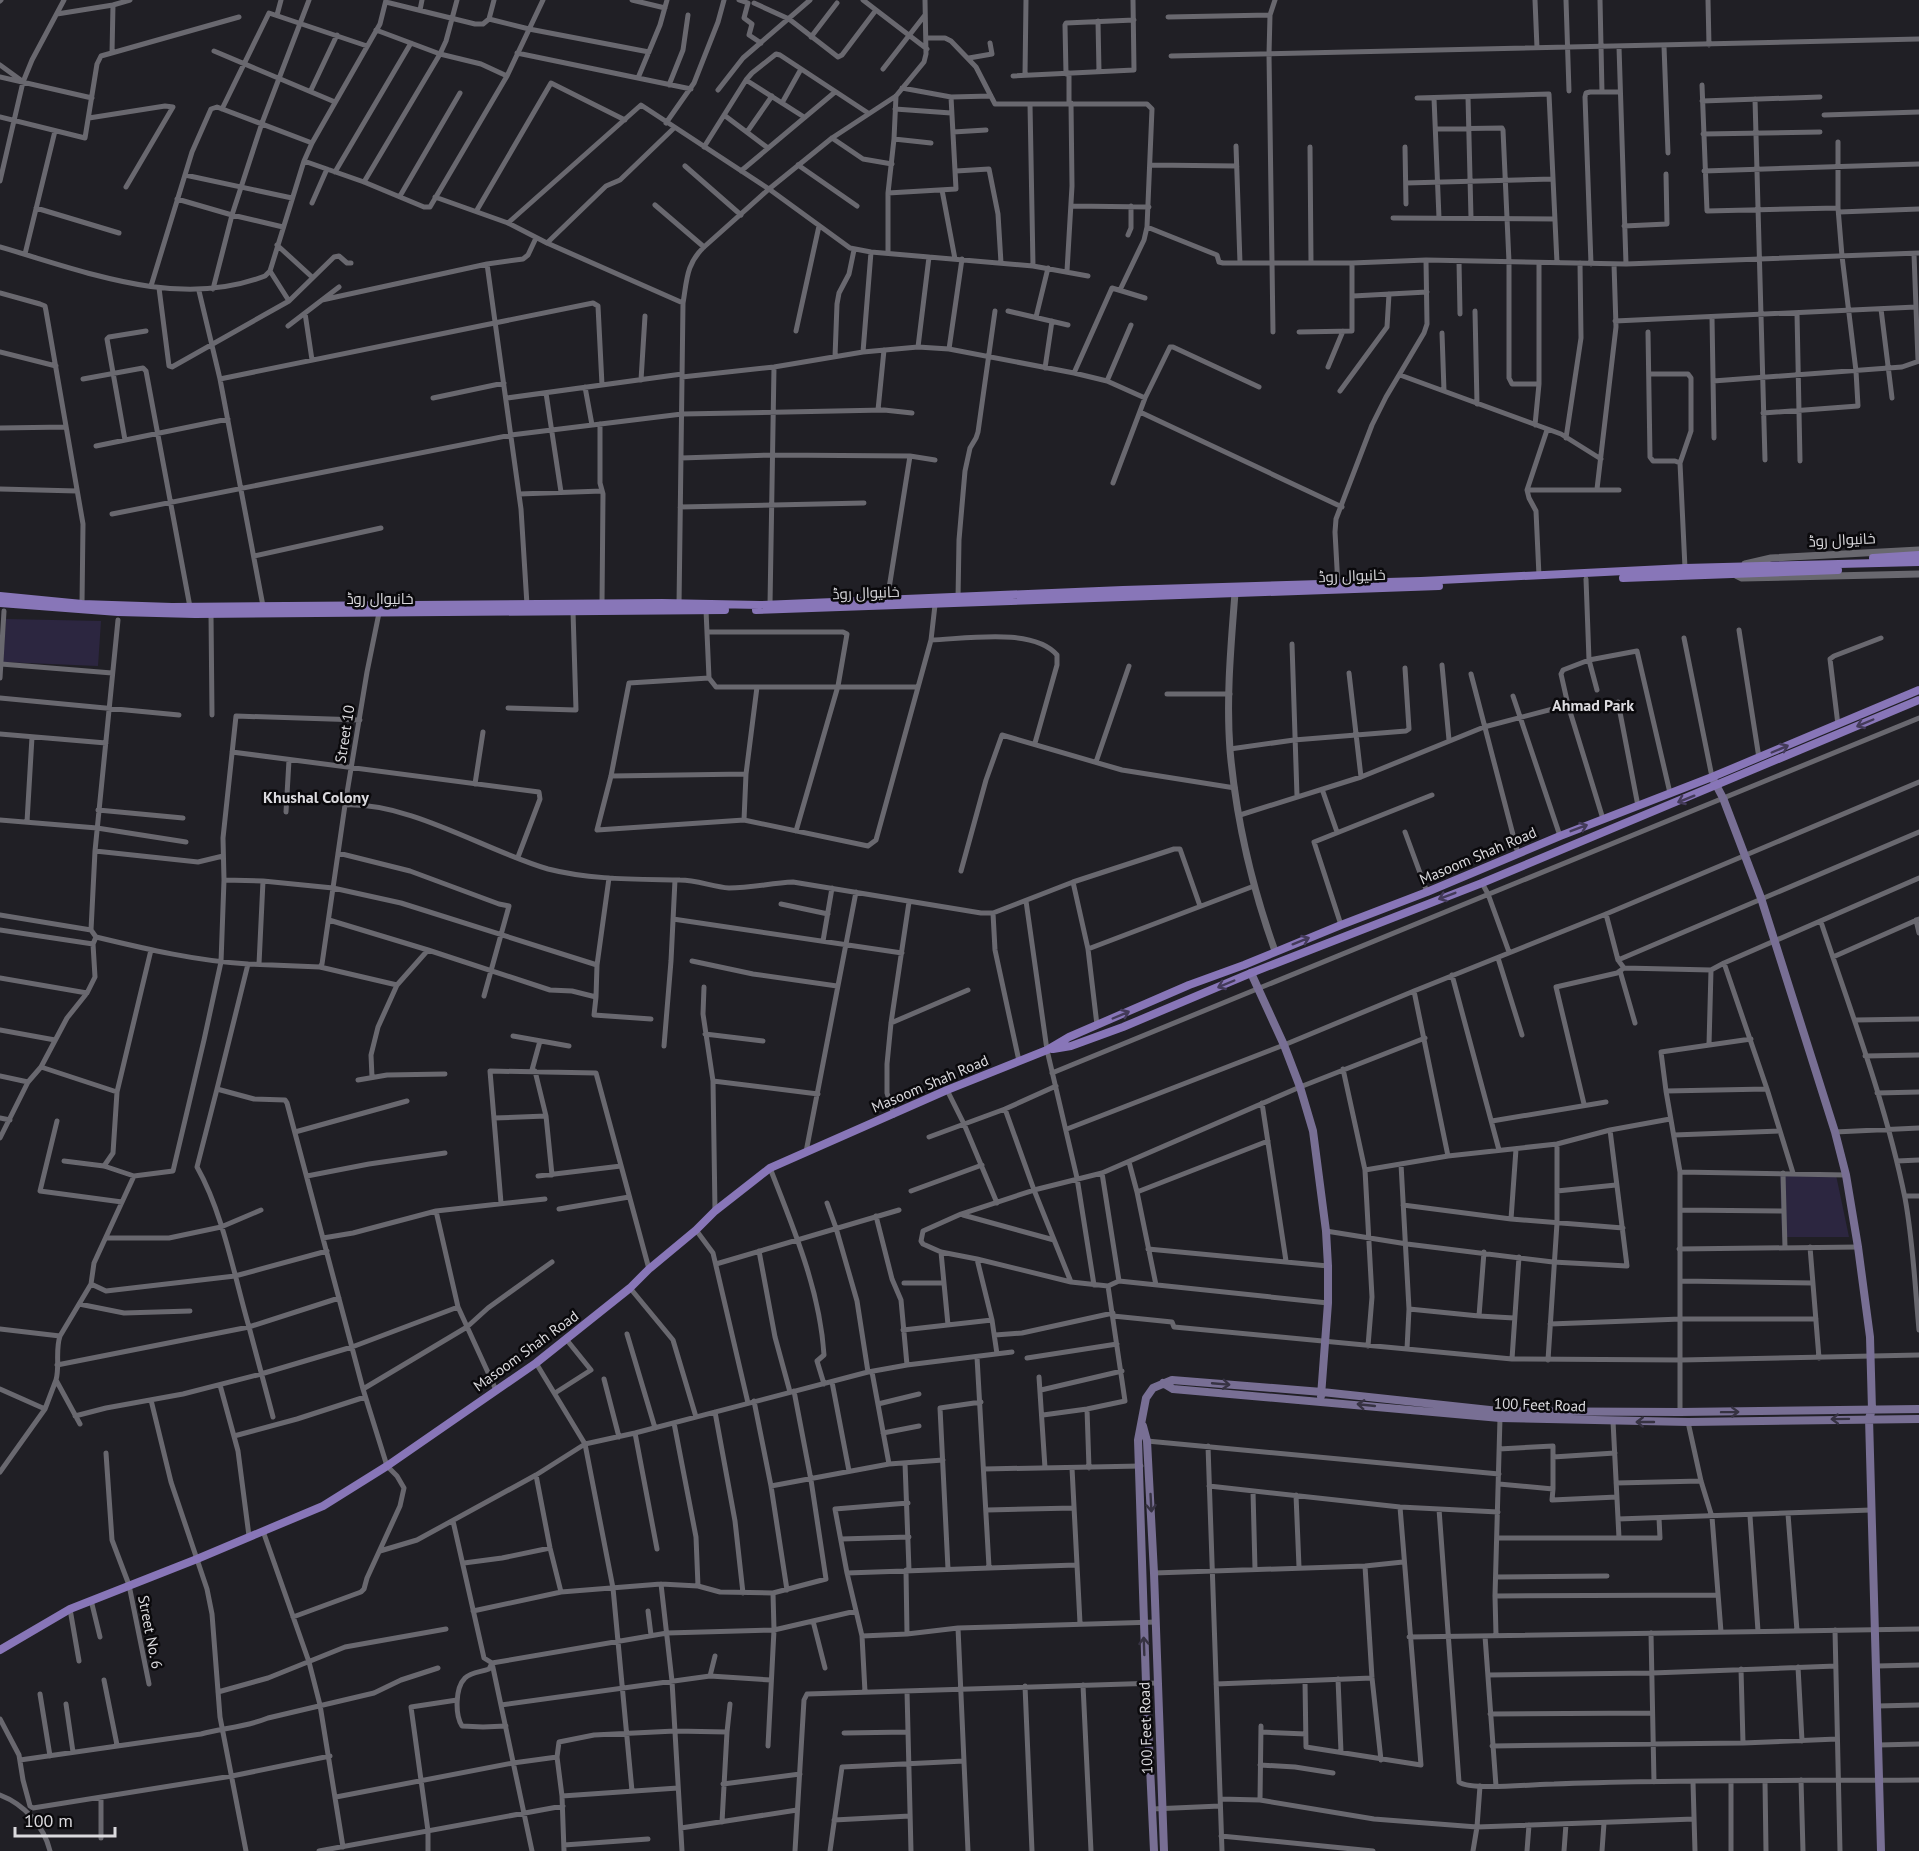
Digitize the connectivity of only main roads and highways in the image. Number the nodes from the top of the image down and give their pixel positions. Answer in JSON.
{"nodes":[{"id":1,"x":1919,"y":555,"type":"edge"},
{"id":2,"x":1919,"y":562,"type":"edge"},
{"id":3,"x":1764,"y":566,"type":"junction"},
{"id":4,"x":1919,"y":568,"type":"edge"},
{"id":5,"x":1733,"y":570,"type":"junction"},
{"id":6,"x":1338,"y":587,"type":"junction"},
{"id":7,"x":1124,"y":594,"type":"junction"},
{"id":8,"x":0,"y":596,"type":"edge"},
{"id":9,"x":958,"y":600,"type":"junction"},
{"id":10,"x":887,"y":603,"type":"junction"},
{"id":11,"x":2,"y":607,"type":"edge"},
{"id":12,"x":679,"y":607,"type":"junction"},
{"id":13,"x":770,"y":607,"type":"junction"},
{"id":14,"x":527,"y":608,"type":"junction"},
{"id":15,"x":1919,"y":690,"type":"edge"},
{"id":16,"x":1919,"y":700,"type":"edge"},
{"id":17,"x":1712,"y":777,"type":"junction"},
{"id":18,"x":1716,"y":786,"type":"junction"},
{"id":19,"x":1336,"y":927,"type":"junction"},
{"id":20,"x":1337,"y":940,"type":"junction"},
{"id":21,"x":1251,"y":973,"type":"junction"},
{"id":22,"x":1190,"y":985,"type":"junction"},
{"id":23,"x":1195,"y":997,"type":"junction"},
{"id":24,"x":1048,"y":1050,"type":"junction"},
{"id":25,"x":1321,"y":1396,"type":"junction"},
{"id":26,"x":1919,"y":1409,"type":"edge"},
{"id":27,"x":1870,"y":1414,"type":"junction"},
{"id":28,"x":1919,"y":1419,"type":"edge"},
{"id":29,"x":1142,"y":1425,"type":"junction"},
{"id":30,"x":0,"y":1650,"type":"edge"},
{"id":31,"x":1154,"y":1851,"type":"edge"},
{"id":32,"x":1164,"y":1851,"type":"edge"},
{"id":33,"x":1881,"y":1851,"type":"edge"}],
"edges":[{"from":1,"to":3,"type":"main road"},
{"from":2,"to":3,"type":"main road","name":"خانیوال روڈ"},
{"from":3,"to":5,"type":"main road","name":"خانیوال روڈ"},
{"from":4,"to":5,"type":"main road","name":"خانیوال روڈ"},
{"from":5,"to":6,"type":"main road","name":"خانیوال روڈ"},
{"from":5,"to":6,"type":"main road","name":"خانیوال روڈ"},
{"from":6,"to":7,"type":"main road","name":"خانیوال روڈ"},
{"from":6,"to":7,"type":"main road","name":"خانیوال روڈ"},
{"from":7,"to":9,"type":"main road","name":"خانیوال روڈ"},
{"from":8,"to":14,"type":"main road","name":"خانیوال روڈ"},
{"from":9,"to":10,"type":"main road","name":"خانیوال روڈ"},
{"from":9,"to":10,"type":"main road","name":"خانیوال روڈ"},
{"from":10,"to":13,"type":"main road","name":"خانیوال روڈ"},
{"from":11,"to":14,"type":"main road","name":"خانیوال روڈ"},
{"from":12,"to":13,"type":"main road","name":"خانیوال روڈ"},
{"from":12,"to":13,"type":"main road","name":"خانیوال روڈ"},
{"from":12,"to":14,"type":"main road","name":"خانیوال روڈ"},
{"from":12,"to":14,"type":"main road","name":"خانیوال روڈ"},
{"from":17,"to":15,"type":"main road","name":"Masoom Shah Road","one_way":true},
{"from":16,"to":18,"type":"main road","name":"Masoom Shah Road","one_way":true},
{"from":17,"to":18,"type":"main road"},
{"from":19,"to":17,"type":"main road","name":"Masoom Shah Road","one_way":true},
{"from":18,"to":20,"type":"main road","name":"Masoom Shah Road","one_way":true},
{"from":18,"to":27,"type":"main road"},
{"from":19,"to":20,"type":"main road"},
{"from":22,"to":19,"type":"main road","name":"Masoom Shah Road","one_way":true},
{"from":20,"to":21,"type":"main road","name":"Masoom Shah Road"},
{"from":21,"to":23,"type":"main road","name":"Masoom Shah Road","one_way":true},
{"from":21,"to":25,"type":"main road"},
{"from":22,"to":23,"type":"main road"},
{"from":24,"to":22,"type":"main road","name":"Masoom Shah Road","one_way":true},
{"from":23,"to":24,"type":"main road","name":"Masoom Shah Road"},
{"from":24,"to":30,"type":"main road","name":"Masoom Shah Road"},
{"from":25,"to":27,"type":"main road","name":"100 Feet Road","one_way":true},
{"from":27,"to":25,"type":"main road","name":"100 Feet Road","one_way":true},
{"from":25,"to":29,"type":"main road","name":"100 Feet Road"},
{"from":26,"to":27,"type":"main road","name":"100 Feet Road"},
{"from":27,"to":28,"type":"main road","name":"100 Feet Road"},
{"from":27,"to":33,"type":"main road"},
{"from":31,"to":29,"type":"main road","name":"100 Feet Road","one_way":true},
{"from":29,"to":32,"type":"main road","name":"100 Feet Road","one_way":true}]}
